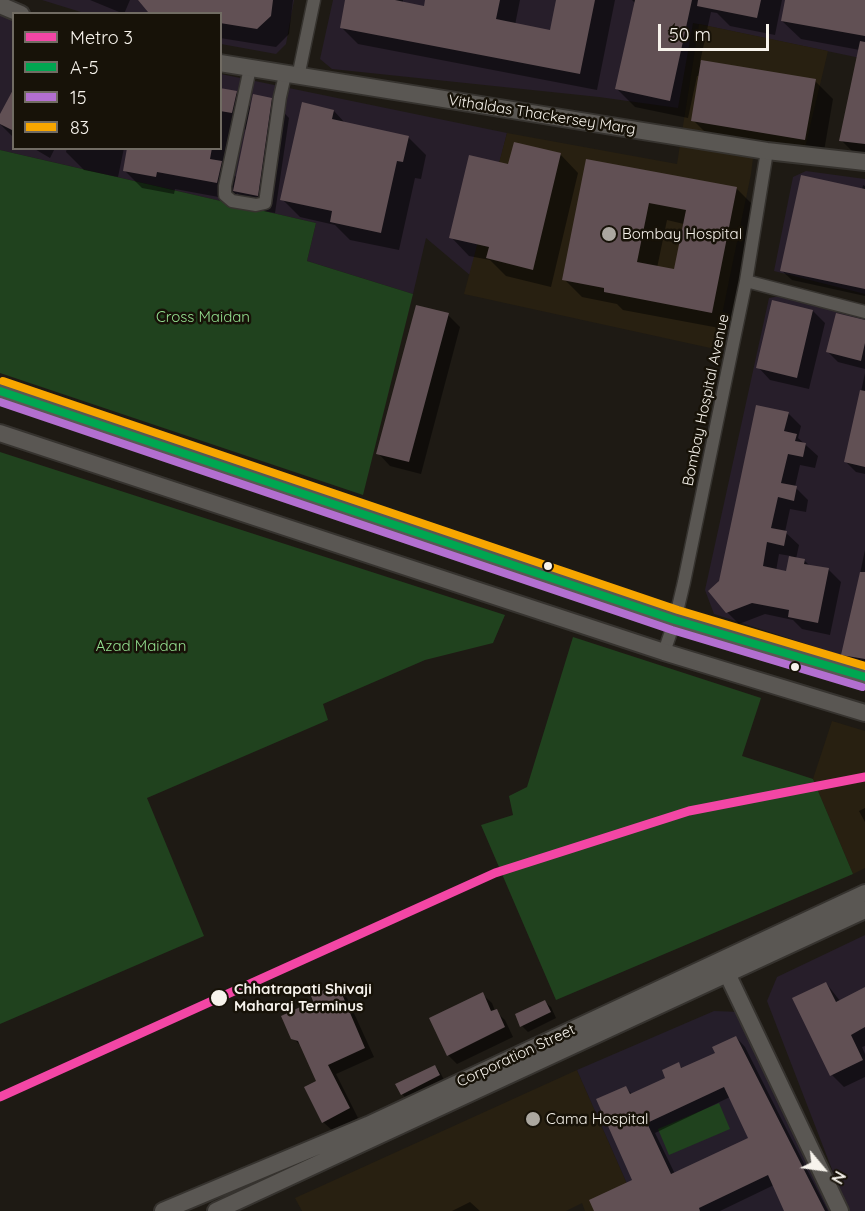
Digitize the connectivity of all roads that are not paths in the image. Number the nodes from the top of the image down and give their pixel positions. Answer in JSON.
{"nodes":[{"id":1,"x":314,"y":0,"type":"edge"},
{"id":2,"x":0,"y":5,"type":"edge"},
{"id":3,"x":16,"y":12,"type":"edge"},
{"id":4,"x":222,"y":63,"type":"edge"},
{"id":5,"x":250,"y":69,"type":"junction"},
{"id":6,"x":292,"y":76,"type":"junction"},
{"id":7,"x":767,"y":151,"type":"junction"},
{"id":8,"x":865,"y":162,"type":"edge"},
{"id":9,"x":746,"y":281,"type":"junction"},
{"id":10,"x":865,"y":312,"type":"edge"},
{"id":11,"x":0,"y":391,"type":"edge"},
{"id":12,"x":0,"y":433,"type":"edge"},
{"id":13,"x":675,"y":620,"type":"junction"},
{"id":14,"x":664,"y":652,"type":"junction"},
{"id":15,"x":865,"y":677,"type":"edge"},
{"id":16,"x":865,"y":713,"type":"edge"},
{"id":17,"x":865,"y":893,"type":"edge"},
{"id":18,"x":865,"y":910,"type":"edge"},
{"id":19,"x":724,"y":967,"type":"junction"},
{"id":20,"x":163,"y":1211,"type":"edge"},
{"id":21,"x":216,"y":1211,"type":"edge"},
{"id":22,"x":840,"y":1211,"type":"edge"}],
"edges":[{"from":1,"to":6,"type":"street"},
{"from":2,"to":3,"type":"main road"},
{"from":4,"to":5,"type":"main road","name":"Vithaldas Thackersey Marg"},
{"from":5,"to":6,"type":"main road","name":"Vithaldas Thackersey Marg"},
{"from":5,"to":6,"type":"street"},
{"from":6,"to":7,"type":"main road","name":"Vithaldas Thackersey Marg"},
{"from":7,"to":8,"type":"main road","name":"Vithaldas Thackersey Marg"},
{"from":7,"to":9,"type":"street","name":"Bombay Hospital Avenue"},
{"from":9,"to":10,"type":"street"},
{"from":9,"to":13,"type":"street","name":"Bombay Hospital Avenue"},
{"from":11,"to":13,"type":"main road"},
{"from":12,"to":14,"type":"main road"},
{"from":13,"to":14,"type":"street","name":"Bombay Hospital Avenue"},
{"from":13,"to":15,"type":"main road"},
{"from":14,"to":16,"type":"main road"},
{"from":17,"to":19,"type":"main road","name":"Corporation Street"},
{"from":18,"to":19,"type":"main road","name":"Corporation Street"},
{"from":19,"to":20,"type":"main road","name":"Corporation Street"},
{"from":19,"to":21,"type":"main road","name":"Corporation Street"},
{"from":19,"to":22,"type":"main road"}]}
